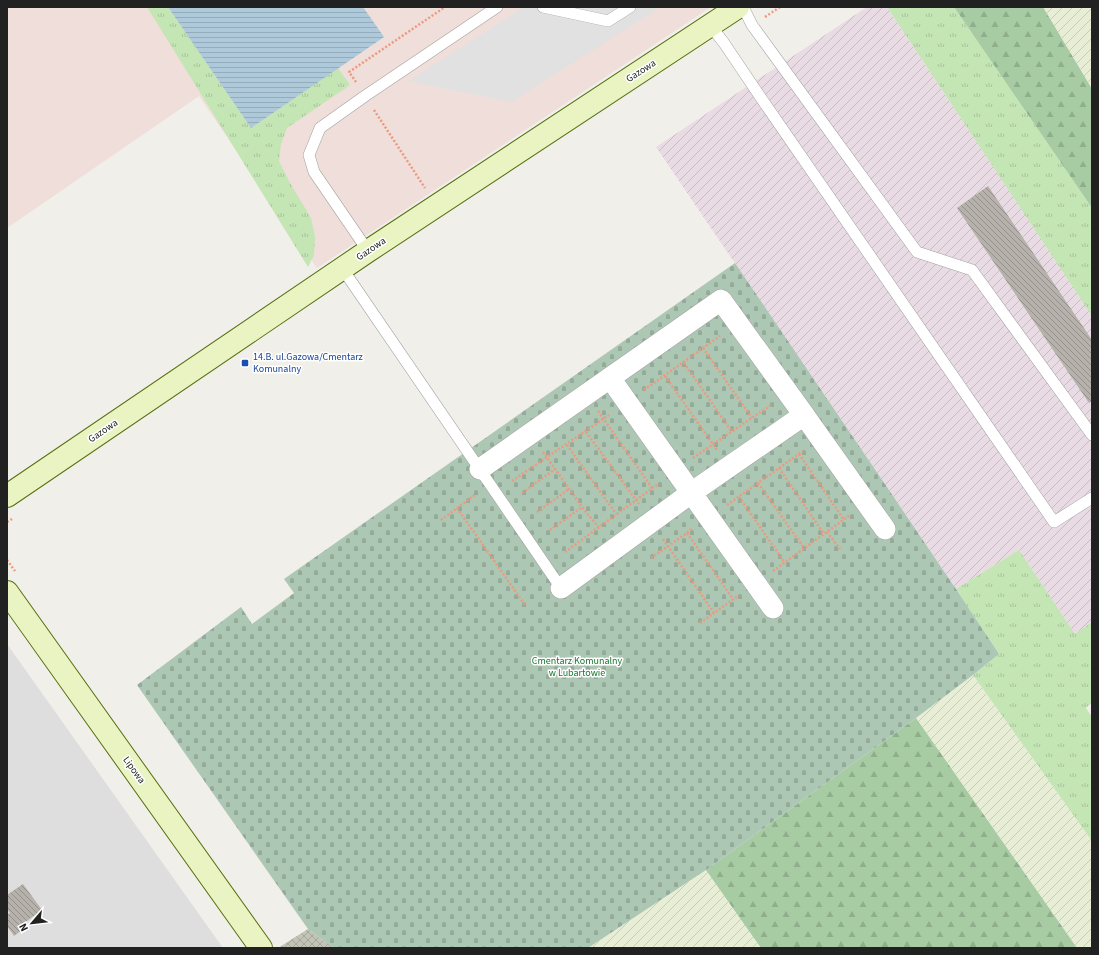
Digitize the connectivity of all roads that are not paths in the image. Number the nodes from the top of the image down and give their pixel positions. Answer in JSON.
{"nodes":[{"id":1,"x":497,"y":7,"type":"edge"},
{"id":2,"x":543,"y":7,"type":"edge"},
{"id":3,"x":630,"y":7,"type":"edge"},
{"id":4,"x":738,"y":7,"type":"edge"},
{"id":5,"x":743,"y":7,"type":"edge"},
{"id":6,"x":710,"y":25,"type":"junction"},
{"id":7,"x":368,"y":251,"type":"junction"},
{"id":8,"x":342,"y":268,"type":"junction"},
{"id":9,"x":610,"y":378,"type":"junction"},
{"id":10,"x":804,"y":415,"type":"junction"},
{"id":11,"x":1092,"y":435,"type":"edge"},
{"id":12,"x":485,"y":477,"type":"junction"},
{"id":13,"x":691,"y":493,"type":"junction"},
{"id":14,"x":7,"y":496,"type":"edge"},
{"id":15,"x":1092,"y":498,"type":"edge"},
{"id":16,"x":885,"y":529,"type":"dead end"},
{"id":17,"x":561,"y":588,"type":"joint"},
{"id":18,"x":7,"y":592,"type":"edge"},
{"id":19,"x":772,"y":608,"type":"dead end"},
{"id":20,"x":261,"y":948,"type":"edge"}],
"edges":[{"from":1,"to":7,"type":"lane"},
{"from":2,"to":3,"type":"lane"},
{"from":4,"to":6,"type":"street","name":"Gazowa"},
{"from":5,"to":11,"type":"lane"},
{"from":6,"to":7,"type":"street","name":"Gazowa"},
{"from":6,"to":15,"type":"lane"},
{"from":7,"to":8,"type":"street","name":"Gazowa"},
{"from":8,"to":12,"type":"lane"},
{"from":8,"to":14,"type":"street","name":"Gazowa"},
{"from":9,"to":10,"type":"street"},
{"from":9,"to":12,"type":"street"},
{"from":9,"to":13,"type":"street"},
{"from":10,"to":13,"type":"street"},
{"from":10,"to":16,"type":"street"},
{"from":12,"to":17,"type":"lane"},
{"from":13,"to":17,"type":"street"},
{"from":13,"to":19,"type":"street"},
{"from":18,"to":20,"type":"street","name":"Lipowa"}]}
